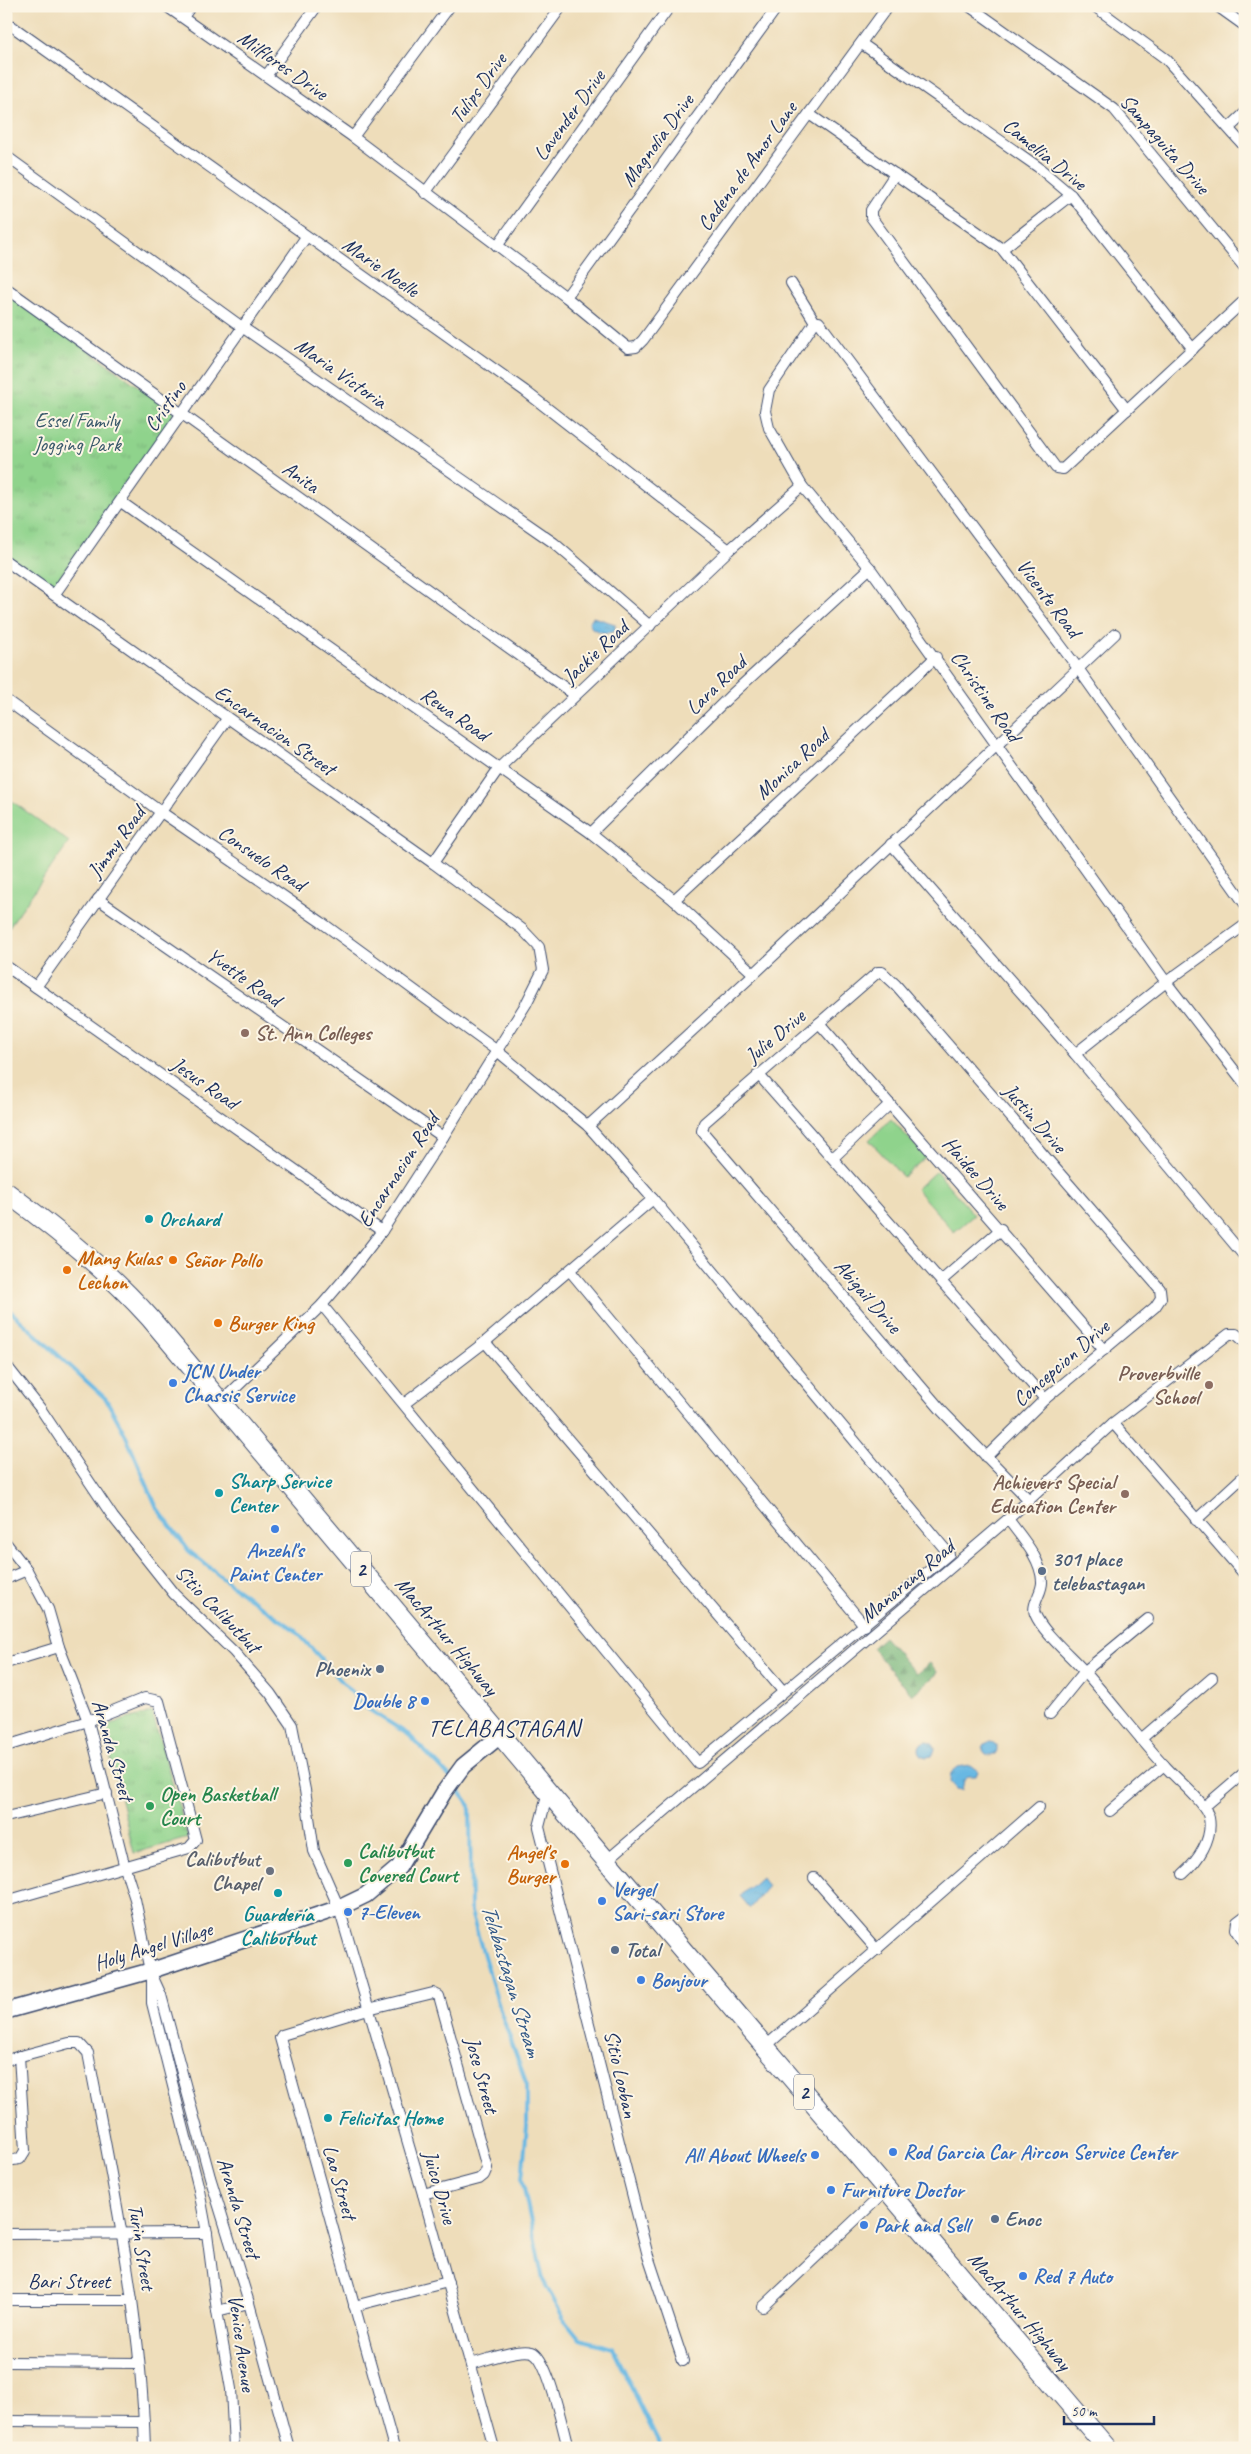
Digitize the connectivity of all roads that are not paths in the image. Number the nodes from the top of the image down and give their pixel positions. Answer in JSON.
{"nodes":[{"id":1,"x":166,"y":6,"type":"edge"},
{"id":2,"x":191,"y":6,"type":"edge"},
{"id":3,"x":317,"y":6,"type":"edge"},
{"id":4,"x":450,"y":6,"type":"edge"},
{"id":5,"x":562,"y":6,"type":"edge"},
{"id":6,"x":670,"y":6,"type":"edge"},
{"id":7,"x":778,"y":6,"type":"edge"},
{"id":8,"x":888,"y":6,"type":"edge"},
{"id":9,"x":969,"y":6,"type":"edge"},
{"id":10,"x":1094,"y":6,"type":"edge"},
{"id":11,"x":1217,"y":6,"type":"edge"},
{"id":12,"x":183,"y":18,"type":"junction"},
{"id":13,"x":6,"y":22,"type":"edge"},
{"id":14,"x":1245,"y":26,"type":"edge"},
{"id":15,"x":862,"y":44,"type":"junction"},
{"id":16,"x":266,"y":76,"type":"junction"},
{"id":17,"x":1245,"y":113,"type":"edge"},
{"id":18,"x":809,"y":114,"type":"junction"},
{"id":19,"x":1229,"y":128,"type":"junction"},
{"id":20,"x":353,"y":137,"type":"junction"},
{"id":21,"x":1245,"y":147,"type":"edge"},
{"id":22,"x":6,"y":156,"type":"edge"},
{"id":23,"x":895,"y":174,"type":"junction"},
{"id":24,"x":425,"y":193,"type":"junction"},
{"id":25,"x":1071,"y":195,"type":"junction"},
{"id":26,"x":306,"y":237,"type":"junction"},
{"id":27,"x":498,"y":246,"type":"junction"},
{"id":28,"x":1002,"y":249,"type":"junction"},
{"id":29,"x":1245,"y":268,"type":"edge"},
{"id":30,"x":791,"y":283,"type":"dead end"},
{"id":31,"x":6,"y":288,"type":"edge"},
{"id":32,"x":566,"y":297,"type":"junction"},
{"id":33,"x":1245,"y":300,"type":"edge"},
{"id":34,"x":816,"y":322,"type":"junction"},
{"id":35,"x":242,"y":327,"type":"junction"},
{"id":36,"x":636,"y":347,"type":"joint"},
{"id":37,"x":1192,"y":349,"type":"junction"},
{"id":38,"x":1127,"y":410,"type":"junction"},
{"id":39,"x":182,"y":415,"type":"junction"},
{"id":40,"x":802,"y":486,"type":"junction"},
{"id":41,"x":121,"y":502,"type":"junction"},
{"id":42,"x":729,"y":550,"type":"junction"},
{"id":43,"x":6,"y":561,"type":"edge"},
{"id":44,"x":870,"y":568,"type":"junction"},
{"id":45,"x":54,"y":595,"type":"junction"},
{"id":46,"x":650,"y":626,"type":"junction"},
{"id":47,"x":1115,"y":634,"type":"dead end"},
{"id":48,"x":936,"y":657,"type":"junction"},
{"id":49,"x":1077,"y":667,"type":"junction"},
{"id":50,"x":575,"y":694,"type":"junction"},
{"id":51,"x":6,"y":700,"type":"edge"},
{"id":52,"x":227,"y":719,"type":"junction"},
{"id":53,"x":997,"y":744,"type":"junction"},
{"id":54,"x":499,"y":768,"type":"junction"},
{"id":55,"x":161,"y":812,"type":"junction"},
{"id":56,"x":591,"y":833,"type":"junction"},
{"id":57,"x":891,"y":844,"type":"junction"},
{"id":58,"x":433,"y":863,"type":"junction"},
{"id":59,"x":98,"y":899,"type":"junction"},
{"id":60,"x":674,"y":900,"type":"junction"},
{"id":61,"x":1245,"y":904,"type":"edge"},
{"id":62,"x":1245,"y":924,"type":"edge"},
{"id":63,"x":522,"y":929,"type":"joint"},
{"id":64,"x":6,"y":966,"type":"edge"},
{"id":65,"x":754,"y":974,"type":"junction"},
{"id":66,"x":873,"y":974,"type":"joint"},
{"id":67,"x":1166,"y":982,"type":"junction"},
{"id":68,"x":36,"y":988,"type":"junction"},
{"id":69,"x":819,"y":1023,"type":"junction"},
{"id":70,"x":496,"y":1050,"type":"junction"},
{"id":71,"x":1075,"y":1054,"type":"junction"},
{"id":72,"x":758,"y":1074,"type":"junction"},
{"id":73,"x":1245,"y":1084,"type":"edge"},
{"id":74,"x":890,"y":1104,"type":"junction"},
{"id":75,"x":588,"y":1126,"type":"junction"},
{"id":76,"x":702,"y":1126,"type":"joint"},
{"id":77,"x":443,"y":1138,"type":"junction"},
{"id":78,"x":833,"y":1158,"type":"junction"},
{"id":79,"x":6,"y":1192,"type":"edge"},
{"id":80,"x":653,"y":1199,"type":"junction"},
{"id":81,"x":1001,"y":1230,"type":"junction"},
{"id":82,"x":382,"y":1231,"type":"junction"},
{"id":83,"x":1245,"y":1257,"type":"edge"},
{"id":84,"x":570,"y":1271,"type":"junction"},
{"id":85,"x":941,"y":1281,"type":"junction"},
{"id":86,"x":1161,"y":1298,"type":"joint"},
{"id":87,"x":322,"y":1305,"type":"junction"},
{"id":88,"x":485,"y":1342,"type":"junction"},
{"id":89,"x":1245,"y":1342,"type":"edge"},
{"id":90,"x":1104,"y":1350,"type":"junction"},
{"id":91,"x":6,"y":1365,"type":"edge"},
{"id":92,"x":1045,"y":1399,"type":"junction"},
{"id":93,"x":221,"y":1402,"type":"junction"},
{"id":94,"x":404,"y":1404,"type":"junction"},
{"id":95,"x":1113,"y":1423,"type":"junction"},
{"id":96,"x":986,"y":1457,"type":"junction"},
{"id":97,"x":1243,"y":1480,"type":"edge"},
{"id":98,"x":1029,"y":1500,"type":"junction"},
{"id":99,"x":1008,"y":1519,"type":"junction"},
{"id":100,"x":1196,"y":1520,"type":"junction"},
{"id":101,"x":6,"y":1543,"type":"edge"},
{"id":102,"x":27,"y":1570,"type":"junction"},
{"id":103,"x":1245,"y":1575,"type":"edge"},
{"id":104,"x":6,"y":1579,"type":"edge"},
{"id":105,"x":1148,"y":1619,"type":"dead end"},
{"id":106,"x":865,"y":1626,"type":"junction"},
{"id":107,"x":59,"y":1647,"type":"junction"},
{"id":108,"x":6,"y":1663,"type":"edge"},
{"id":109,"x":1084,"y":1671,"type":"junction"},
{"id":110,"x":1212,"y":1678,"type":"dead end"},
{"id":111,"x":783,"y":1691,"type":"junction"},
{"id":112,"x":1050,"y":1714,"type":"dead end"},
{"id":113,"x":88,"y":1721,"type":"junction"},
{"id":114,"x":501,"y":1735,"type":"junction"},
{"id":115,"x":1141,"y":1739,"type":"junction"},
{"id":116,"x":6,"y":1746,"type":"edge"},
{"id":117,"x":1164,"y":1765,"type":"junction"},
{"id":118,"x":1245,"y":1772,"type":"edge"},
{"id":119,"x":548,"y":1792,"type":"junction"},
{"id":120,"x":107,"y":1793,"type":"junction"},
{"id":121,"x":1039,"y":1807,"type":"dead end"},
{"id":122,"x":1204,"y":1807,"type":"junction"},
{"id":123,"x":1110,"y":1811,"type":"dead end"},
{"id":124,"x":6,"y":1817,"type":"edge"},
{"id":125,"x":606,"y":1860,"type":"junction"},
{"id":126,"x":125,"y":1868,"type":"junction"},
{"id":127,"x":1183,"y":1874,"type":"dead end"},
{"id":128,"x":814,"y":1878,"type":"dead end"},
{"id":129,"x":6,"y":1901,"type":"edge"},
{"id":130,"x":339,"y":1908,"type":"junction"},
{"id":131,"x":1245,"y":1916,"type":"edge"},
{"id":132,"x":1245,"y":1943,"type":"edge"},
{"id":133,"x":878,"y":1950,"type":"junction"},
{"id":134,"x":151,"y":1975,"type":"junction"},
{"id":135,"x":368,"y":2009,"type":"junction"},
{"id":136,"x":6,"y":2011,"type":"edge"},
{"id":137,"x":766,"y":2046,"type":"junction"},
{"id":138,"x":19,"y":2056,"type":"junction"},
{"id":139,"x":6,"y":2060,"type":"edge"},
{"id":140,"x":6,"y":2161,"type":"edge"},
{"id":141,"x":198,"y":2185,"type":"joint"},
{"id":142,"x":888,"y":2189,"type":"junction"},
{"id":143,"x":424,"y":2194,"type":"junction"},
{"id":144,"x":222,"y":2219,"type":"junction"},
{"id":145,"x":123,"y":2233,"type":"junction"},
{"id":146,"x":207,"y":2233,"type":"junction"},
{"id":147,"x":6,"y":2234,"type":"edge"},
{"id":148,"x":448,"y":2282,"type":"junction"},
{"id":149,"x":6,"y":2300,"type":"edge"},
{"id":150,"x":132,"y":2300,"type":"junction"},
{"id":151,"x":249,"y":2303,"type":"junction"},
{"id":152,"x":354,"y":2306,"type":"junction"},
{"id":153,"x":763,"y":2307,"type":"dead end"},
{"id":154,"x":217,"y":2311,"type":"junction"},
{"id":155,"x":683,"y":2361,"type":"dead end"},
{"id":156,"x":6,"y":2362,"type":"edge"},
{"id":157,"x":140,"y":2363,"type":"junction"},
{"id":158,"x":471,"y":2364,"type":"junction"},
{"id":159,"x":6,"y":2421,"type":"edge"},
{"id":160,"x":144,"y":2422,"type":"junction"},
{"id":161,"x":145,"y":2448,"type":"edge"},
{"id":162,"x":234,"y":2448,"type":"edge"},
{"id":163,"x":289,"y":2448,"type":"edge"},
{"id":164,"x":394,"y":2448,"type":"edge"},
{"id":165,"x":494,"y":2448,"type":"edge"},
{"id":166,"x":568,"y":2448,"type":"edge"},
{"id":167,"x":1108,"y":2448,"type":"edge"}],
"edges":[{"from":1,"to":12,"type":"street","name":"Milflores Drive"},
{"from":2,"to":12,"type":"street"},
{"from":3,"to":16,"type":"street"},
{"from":4,"to":20,"type":"street"},
{"from":5,"to":24,"type":"street","name":"Tulips Drive"},
{"from":6,"to":27,"type":"street","name":"Lavender Drive"},
{"from":7,"to":32,"type":"street","name":"Magnolia Drive"},
{"from":8,"to":15,"type":"street","name":"Cadena de Amor Lane"},
{"from":9,"to":29,"type":"street","name":"Sampaguita Drive"},
{"from":10,"to":19,"type":"street"},
{"from":11,"to":14,"type":"street"},
{"from":12,"to":16,"type":"street","name":"Milflores Drive"},
{"from":13,"to":26,"type":"street","name":"Marie Noelle"},
{"from":15,"to":18,"type":"street","name":"Cadena de Amor Lane"},
{"from":15,"to":25,"type":"street","name":"Camellia Drive"},
{"from":16,"to":20,"type":"street","name":"Milflores Drive"},
{"from":17,"to":19,"type":"street"},
{"from":18,"to":23,"type":"street"},
{"from":18,"to":36,"type":"street","name":"Cadena de Amor Lane"},
{"from":19,"to":21,"type":"street"},
{"from":20,"to":24,"type":"street","name":"Milflores Drive"},
{"from":22,"to":35,"type":"street","name":"Maria Victoria"},
{"from":23,"to":28,"type":"street"},
{"from":23,"to":38,"type":"street"},
{"from":24,"to":27,"type":"street","name":"Milflores Drive"},
{"from":25,"to":28,"type":"street"},
{"from":25,"to":37,"type":"street","name":"Camellia Drive"},
{"from":26,"to":35,"type":"street","name":"Cristino"},
{"from":26,"to":42,"type":"street","name":"Marie Noelle"},
{"from":27,"to":32,"type":"street","name":"Milflores Drive"},
{"from":28,"to":38,"type":"street"},
{"from":30,"to":34,"type":"street","name":"Vicente Road"},
{"from":31,"to":39,"type":"street","name":"Anita"},
{"from":32,"to":36,"type":"street","name":"Milflores Drive"},
{"from":33,"to":37,"type":"street"},
{"from":34,"to":40,"type":"street","name":"Christine Road"},
{"from":34,"to":49,"type":"street","name":"Vicente Road"},
{"from":35,"to":39,"type":"street","name":"Cristino"},
{"from":35,"to":46,"type":"street","name":"Maria Victoria"},
{"from":37,"to":38,"type":"street"},
{"from":39,"to":41,"type":"street","name":"Cristino"},
{"from":39,"to":50,"type":"street","name":"Anita"},
{"from":40,"to":42,"type":"street","name":"Jackie Road"},
{"from":40,"to":44,"type":"street","name":"Christine Road"},
{"from":41,"to":45,"type":"street","name":"Cristino"},
{"from":41,"to":54,"type":"street","name":"Rewa Road"},
{"from":42,"to":46,"type":"street","name":"Jackie Road"},
{"from":43,"to":45,"type":"street","name":"Encarnacion Street"},
{"from":44,"to":48,"type":"street","name":"Christine Road"},
{"from":44,"to":56,"type":"street","name":"Lara Road"},
{"from":45,"to":52,"type":"street","name":"Encarnacion Street"},
{"from":46,"to":50,"type":"street","name":"Jackie Road"},
{"from":47,"to":49,"type":"street"},
{"from":48,"to":53,"type":"street","name":"Christine Road"},
{"from":48,"to":60,"type":"street","name":"Monica Road"},
{"from":49,"to":53,"type":"street"},
{"from":49,"to":61,"type":"street","name":"Vicente Road"},
{"from":50,"to":54,"type":"street","name":"Jackie Road"},
{"from":51,"to":55,"type":"street","name":"Consuelo Road"},
{"from":52,"to":55,"type":"street","name":"Jimmy Road"},
{"from":52,"to":58,"type":"street","name":"Encarnacion Street"},
{"from":53,"to":57,"type":"street"},
{"from":53,"to":67,"type":"street","name":"Christine Road"},
{"from":54,"to":56,"type":"street","name":"Rewa Road"},
{"from":54,"to":58,"type":"street","name":"Jackie Road"},
{"from":55,"to":59,"type":"street","name":"Jimmy Road"},
{"from":55,"to":70,"type":"street","name":"Consuelo Road"},
{"from":56,"to":60,"type":"street","name":"Rewa Road"},
{"from":57,"to":65,"type":"street"},
{"from":57,"to":71,"type":"street"},
{"from":58,"to":63,"type":"street","name":"Encarnacion Street"},
{"from":59,"to":68,"type":"street","name":"Jimmy Road"},
{"from":59,"to":77,"type":"street","name":"Yvette Road"},
{"from":60,"to":65,"type":"street","name":"Rewa Road"},
{"from":62,"to":67,"type":"street"},
{"from":63,"to":70,"type":"street","name":"Encarnacion Road"},
{"from":64,"to":68,"type":"street","name":"Jesus Road"},
{"from":65,"to":75,"type":"street"},
{"from":66,"to":69,"type":"street","name":"Julie Drive"},
{"from":66,"to":86,"type":"street","name":"Justin Drive"},
{"from":67,"to":71,"type":"street"},
{"from":67,"to":73,"type":"street","name":"Christine Road"},
{"from":68,"to":82,"type":"street","name":"Jesus Road"},
{"from":69,"to":72,"type":"street","name":"Julie Drive"},
{"from":69,"to":74,"type":"street","name":"Haidee Drive"},
{"from":70,"to":75,"type":"street","name":"Consuelo Road"},
{"from":70,"to":77,"type":"street","name":"Encarnacion Road"},
{"from":71,"to":83,"type":"street"},
{"from":72,"to":76,"type":"street","name":"Julie Drive"},
{"from":72,"to":78,"type":"street"},
{"from":74,"to":78,"type":"street"},
{"from":74,"to":81,"type":"street","name":"Haidee Drive"},
{"from":75,"to":80,"type":"street","name":"Consuelo Road"},
{"from":76,"to":96,"type":"street","name":"Abigail Drive"},
{"from":77,"to":82,"type":"street","name":"Encarnacion Road"},
{"from":78,"to":85,"type":"street"},
{"from":79,"to":93,"type":"highway","name":"MacArthur Highway","number":"2"},
{"from":80,"to":84,"type":"street"},
{"from":80,"to":106,"type":"street","name":"Consuelo Road"},
{"from":81,"to":85,"type":"street"},
{"from":81,"to":90,"type":"street","name":"Haidee Drive"},
{"from":82,"to":87,"type":"street","name":"Encarnacion Road"},
{"from":84,"to":88,"type":"street"},
{"from":84,"to":106,"type":"street"},
{"from":85,"to":92,"type":"street"},
{"from":86,"to":90,"type":"street","name":"Concepcion Drive"},
{"from":87,"to":93,"type":"street","name":"Encarnacion Road"},
{"from":87,"to":94,"type":"street"},
{"from":88,"to":94,"type":"street"},
{"from":88,"to":111,"type":"street"},
{"from":89,"to":95,"type":"street","name":"Manarang Road"},
{"from":90,"to":92,"type":"street","name":"Concepcion Drive"},
{"from":91,"to":130,"type":"street","name":"Sitio Calibutbut"},
{"from":92,"to":96,"type":"street","name":"Concepcion Drive"},
{"from":93,"to":114,"type":"highway","name":"MacArthur Highway","number":"2"},
{"from":94,"to":111,"type":"street"},
{"from":95,"to":98,"type":"street","name":"Manarang Road"},
{"from":95,"to":100,"type":"street"},
{"from":96,"to":98,"type":"street","name":"Abigail Drive"},
{"from":97,"to":100,"type":"street"},
{"from":98,"to":99,"type":"street","name":"Manarang Road"},
{"from":99,"to":109,"type":"street"},
{"from":99,"to":125,"type":"street","name":"Manarang Road"},
{"from":100,"to":103,"type":"street"},
{"from":101,"to":102,"type":"street","name":"Aranda Street"},
{"from":102,"to":104,"type":"street"},
{"from":102,"to":107,"type":"street","name":"Aranda Street"},
{"from":105,"to":109,"type":"street"},
{"from":106,"to":111,"type":"street"},
{"from":107,"to":108,"type":"street"},
{"from":107,"to":113,"type":"street","name":"Aranda Street"},
{"from":109,"to":112,"type":"street"},
{"from":109,"to":115,"type":"street"},
{"from":110,"to":115,"type":"street"},
{"from":113,"to":116,"type":"street"},
{"from":113,"to":120,"type":"street","name":"Aranda Street"},
{"from":113,"to":126,"type":"street"},
{"from":114,"to":119,"type":"highway","name":"MacArthur Highway","number":"2"},
{"from":114,"to":130,"type":"street","name":"Holy Angel Village"},
{"from":115,"to":117,"type":"street"},
{"from":117,"to":122,"type":"street"},
{"from":117,"to":123,"type":"street"},
{"from":118,"to":122,"type":"street"},
{"from":119,"to":125,"type":"highway","name":"MacArthur Highway","number":"2"},
{"from":119,"to":155,"type":"street","name":"Sitio Looban"},
{"from":120,"to":124,"type":"street"},
{"from":120,"to":126,"type":"street","name":"Aranda Street"},
{"from":121,"to":133,"type":"street"},
{"from":122,"to":127,"type":"street"},
{"from":125,"to":137,"type":"highway","name":"MacArthur Highway","number":"2"},
{"from":126,"to":129,"type":"street"},
{"from":126,"to":134,"type":"street","name":"Aranda Street"},
{"from":128,"to":133,"type":"street"},
{"from":130,"to":134,"type":"street","name":"Holy Angel Village"},
{"from":130,"to":135,"type":"street","name":"Juico Drive"},
{"from":131,"to":132,"type":"street"},
{"from":133,"to":137,"type":"street"},
{"from":134,"to":136,"type":"street","name":"Holy Angel Village"},
{"from":134,"to":141,"type":"street","name":"Aranda Street"},
{"from":134,"to":144,"type":"street","name":"Aranda Street"},
{"from":135,"to":143,"type":"street","name":"Juico Drive"},
{"from":135,"to":143,"type":"street","name":"Jose Street"},
{"from":135,"to":152,"type":"street","name":"Lao Street"},
{"from":137,"to":142,"type":"highway","name":"MacArthur Highway","number":"2"},
{"from":138,"to":139,"type":"street"},
{"from":138,"to":140,"type":"street"},
{"from":138,"to":145,"type":"street","name":"Turin Street"},
{"from":141,"to":146,"type":"street","name":"Venice Avenue"},
{"from":142,"to":153,"type":"street"},
{"from":142,"to":167,"type":"highway","name":"MacArthur Highway","number":"2"},
{"from":143,"to":148,"type":"street","name":"Juico Drive"},
{"from":144,"to":146,"type":"street"},
{"from":144,"to":151,"type":"street","name":"Aranda Street"},
{"from":145,"to":146,"type":"street"},
{"from":145,"to":147,"type":"street"},
{"from":145,"to":150,"type":"street","name":"Turin Street"},
{"from":146,"to":154,"type":"street","name":"Venice Avenue"},
{"from":148,"to":152,"type":"street"},
{"from":148,"to":158,"type":"street","name":"Juico Drive"},
{"from":149,"to":150,"type":"street","name":"Bari Street"},
{"from":150,"to":157,"type":"street","name":"Turin Street"},
{"from":151,"to":154,"type":"street"},
{"from":151,"to":163,"type":"street","name":"Aranda Street"},
{"from":152,"to":164,"type":"street"},
{"from":154,"to":162,"type":"street","name":"Venice Avenue"},
{"from":156,"to":157,"type":"street"},
{"from":157,"to":160,"type":"street","name":"Turin Street"},
{"from":158,"to":165,"type":"street","name":"Juico Drive"},
{"from":158,"to":166,"type":"street"},
{"from":159,"to":160,"type":"street"},
{"from":160,"to":161,"type":"street","name":"Turin Street"}]}
